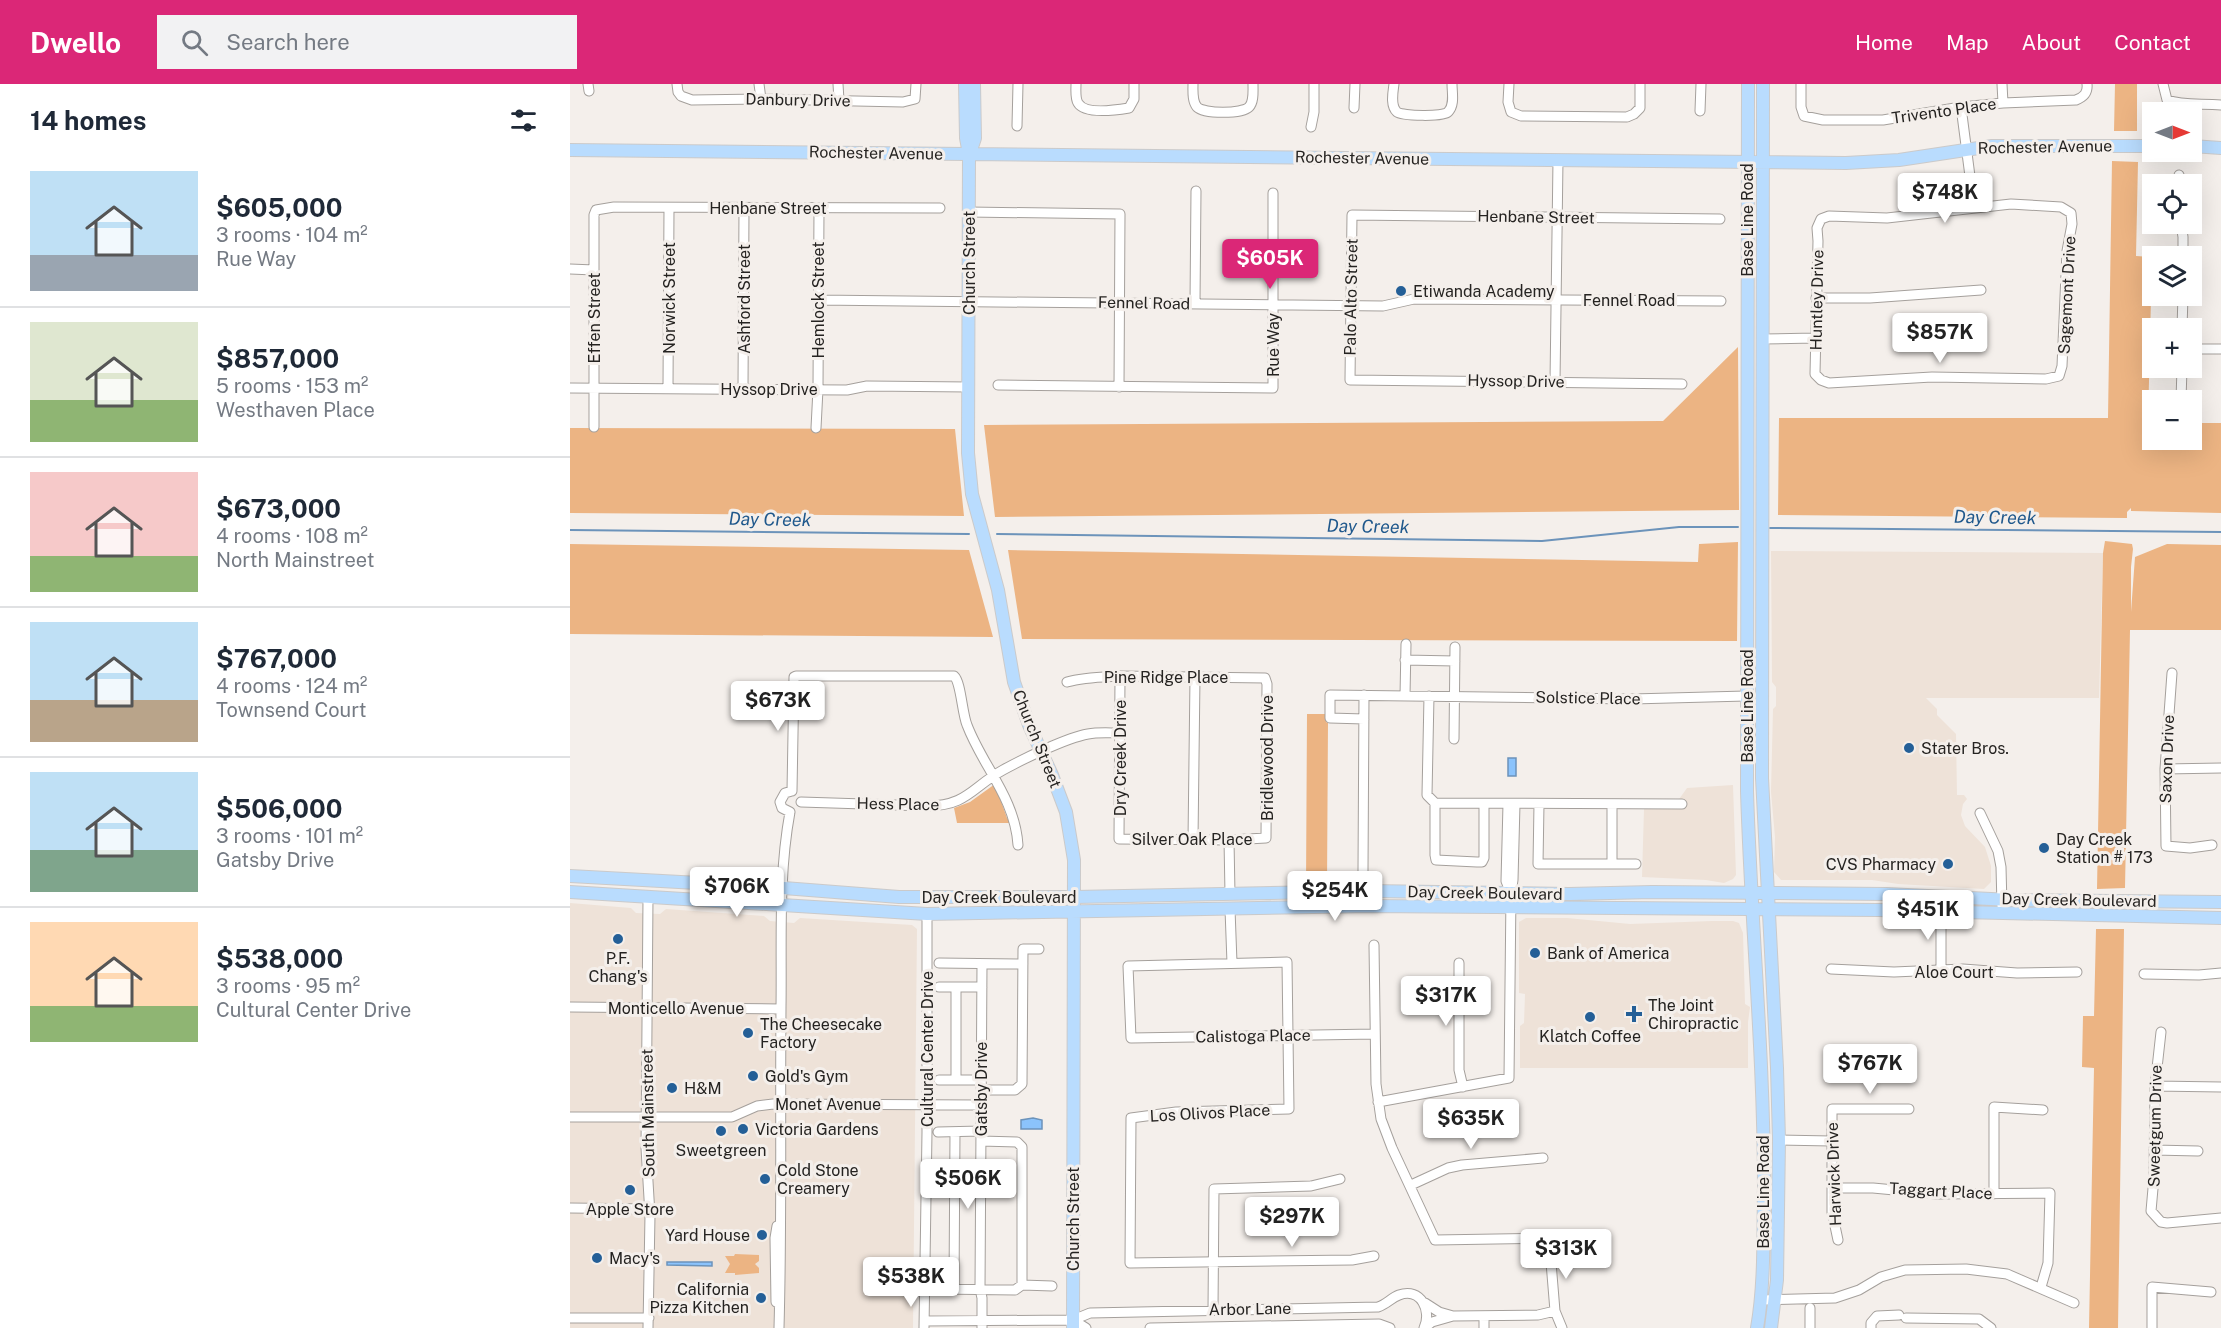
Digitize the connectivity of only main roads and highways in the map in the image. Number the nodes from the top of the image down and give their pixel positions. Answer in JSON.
{"nodes":[{"id":1,"x":965,"y":84,"type":"edge"},
{"id":2,"x":974,"y":84,"type":"edge"},
{"id":3,"x":1748,"y":84,"type":"edge"},
{"id":4,"x":1763,"y":84,"type":"edge"},
{"id":5,"x":2142,"y":146,"type":"edge"},
{"id":6,"x":2202,"y":146,"type":"edge"},
{"id":7,"x":2221,"y":147,"type":"edge"},
{"id":8,"x":570,"y":150,"type":"edge"},
{"id":9,"x":969,"y":154,"type":"junction"},
{"id":10,"x":1748,"y":161,"type":"junction"},
{"id":11,"x":1763,"y":161,"type":"junction"},
{"id":12,"x":570,"y":876,"type":"edge"},
{"id":13,"x":609,"y":878,"type":"junction"},
{"id":14,"x":682,"y":882,"type":"junction"},
{"id":15,"x":570,"y":892,"type":"edge"},
{"id":16,"x":1750,"y":893,"type":"junction"},
{"id":17,"x":1767,"y":893,"type":"junction"},
{"id":18,"x":1075,"y":897,"type":"junction"},
{"id":19,"x":648,"y":898,"type":"junction"},
{"id":20,"x":2221,"y":902,"type":"edge"},
{"id":21,"x":1752,"y":909,"type":"junction"},
{"id":22,"x":1768,"y":909,"type":"junction"},
{"id":23,"x":1074,"y":912,"type":"junction"},
{"id":24,"x":2221,"y":918,"type":"edge"},
{"id":25,"x":1762,"y":1064,"type":"junction"},
{"id":26,"x":1778,"y":1126,"type":"junction"},
{"id":27,"x":1073,"y":1324,"type":"edge"},
{"id":28,"x":1757,"y":1328,"type":"edge"},
{"id":29,"x":1771,"y":1328,"type":"edge"}],
"edges":[{"from":1,"to":9,"type":"main road","name":"Church Street"},
{"from":2,"to":9,"type":"main road","name":"Church Street"},
{"from":3,"to":10,"type":"main road","name":"Base Line Road"},
{"from":4,"to":11,"type":"main road","name":"Base Line Road"},
{"from":5,"to":11,"type":"main road","name":"Rochester Avenue"},
{"from":6,"to":7,"type":"main road"},
{"from":8,"to":9,"type":"main road","name":"Rochester Avenue"},
{"from":9,"to":10,"type":"main road","name":"Rochester Avenue"},
{"from":9,"to":18,"type":"main road","name":"Church Street"},
{"from":10,"to":11,"type":"main road","name":"Rochester Avenue"},
{"from":10,"to":16,"type":"main road","name":"Base Line Road"},
{"from":11,"to":17,"type":"main road","name":"Base Line Road"},
{"from":12,"to":13,"type":"main road","name":"Day Creek Boulevard"},
{"from":13,"to":14,"type":"main road","name":"Day Creek Boulevard"},
{"from":13,"to":19,"type":"main road"},
{"from":14,"to":18,"type":"main road","name":"Day Creek Boulevard"},
{"from":14,"to":19,"type":"main road"},
{"from":15,"to":19,"type":"main road","name":"Day Creek Boulevard"},
{"from":16,"to":17,"type":"main road","name":"Day Creek Boulevard"},
{"from":16,"to":18,"type":"main road","name":"Day Creek Boulevard"},
{"from":16,"to":21,"type":"main road","name":"Base Line Road"},
{"from":17,"to":20,"type":"main road","name":"Day Creek Boulevard"},
{"from":17,"to":22,"type":"main road","name":"Base Line Road"},
{"from":18,"to":23,"type":"main road","name":"Church Street"},
{"from":19,"to":23,"type":"main road","name":"Day Creek Boulevard"},
{"from":21,"to":22,"type":"main road","name":"Day Creek Boulevard"},
{"from":21,"to":23,"type":"main road","name":"Day Creek Boulevard"},
{"from":21,"to":25,"type":"main road","name":"Base Line Road"},
{"from":22,"to":24,"type":"main road","name":"Day Creek Boulevard"},
{"from":22,"to":26,"type":"main road","name":"Base Line Road"},
{"from":23,"to":27,"type":"main road","name":"Church Street"},
{"from":25,"to":26,"type":"main road"},
{"from":25,"to":28,"type":"main road","name":"Base Line Road"},
{"from":26,"to":29,"type":"main road","name":"Base Line Road"}]}
